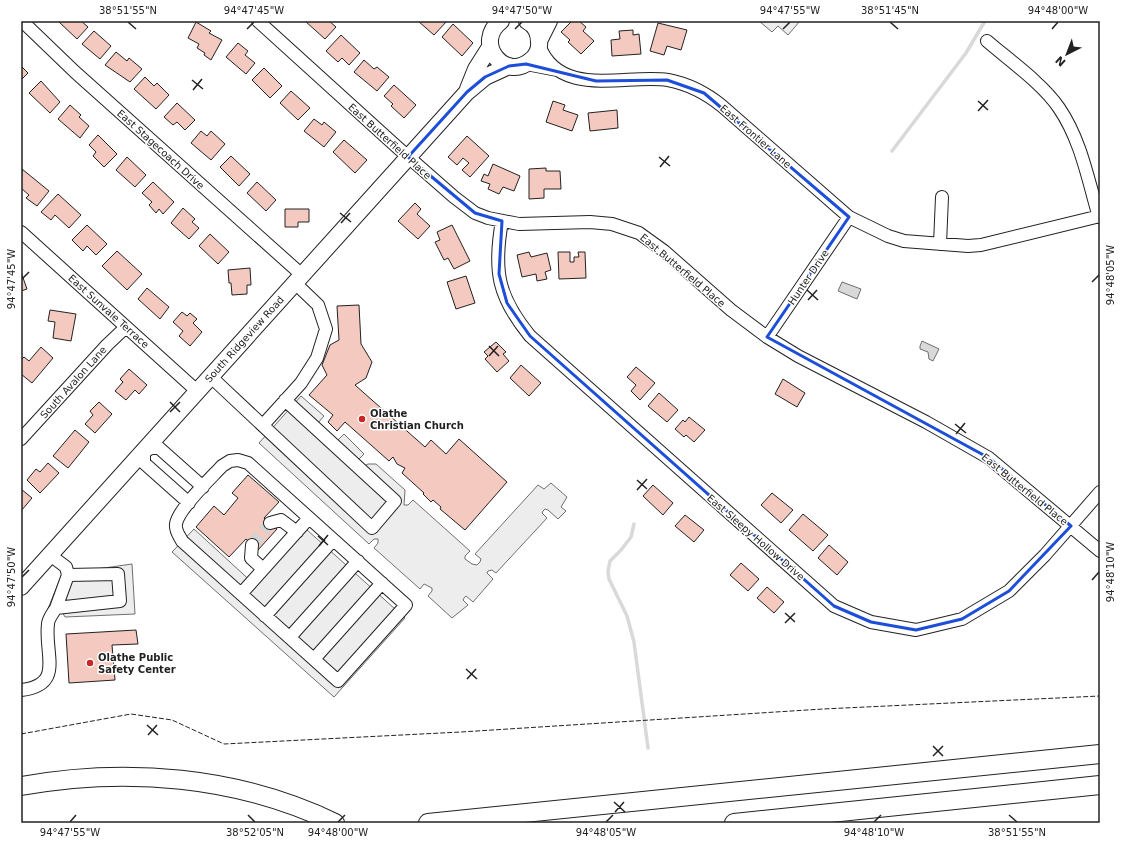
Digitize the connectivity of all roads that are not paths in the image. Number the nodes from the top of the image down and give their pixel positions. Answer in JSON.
{"nodes":[{"id":1,"x":22,"y":21,"type":"edge"},
{"id":2,"x":258,"y":21,"type":"edge"},
{"id":3,"x":527,"y":21,"type":"edge"},
{"id":4,"x":549,"y":21,"type":"edge"},
{"id":5,"x":494,"y":24,"type":"edge"},
{"id":6,"x":988,"y":41,"type":"dead end"},
{"id":7,"x":539,"y":43,"type":"junction"},
{"id":8,"x":490,"y":47,"type":"junction"},
{"id":9,"x":526,"y":64,"type":"junction"},
{"id":10,"x":509,"y":66,"type":"junction"},
{"id":11,"x":557,"y":70,"type":"junction"},
{"id":12,"x":467,"y":92,"type":"junction"},
{"id":13,"x":408,"y":157,"type":"junction"},
{"id":14,"x":942,"y":197,"type":"dead end"},
{"id":15,"x":849,"y":217,"type":"junction"},
{"id":16,"x":1099,"y":217,"type":"edge"},
{"id":17,"x":502,"y":221,"type":"junction"},
{"id":18,"x":21,"y":232,"type":"edge"},
{"id":19,"x":940,"y":244,"type":"junction"},
{"id":20,"x":299,"y":279,"type":"junction"},
{"id":21,"x":126,"y":327,"type":"junction"},
{"id":22,"x":767,"y":337,"type":"junction"},
{"id":23,"x":210,"y":376,"type":"junction"},
{"id":24,"x":197,"y":392,"type":"junction"},
{"id":25,"x":285,"y":400,"type":"junction"},
{"id":26,"x":263,"y":425,"type":"junction"},
{"id":27,"x":21,"y":439,"type":"edge"},
{"id":28,"x":144,"y":450,"type":"junction"},
{"id":29,"x":203,"y":487,"type":"junction"},
{"id":30,"x":1100,"y":492,"type":"edge"},
{"id":31,"x":189,"y":503,"type":"junction"},
{"id":32,"x":309,"y":518,"type":"junction"},
{"id":33,"x":270,"y":523,"type":"dead end"},
{"id":34,"x":1071,"y":526,"type":"junction"},
{"id":35,"x":297,"y":532,"type":"junction"},
{"id":36,"x":333,"y":540,"type":"junction"},
{"id":37,"x":252,"y":545,"type":"dead end"},
{"id":38,"x":1100,"y":551,"type":"edge"},
{"id":39,"x":50,"y":554,"type":"junction"},
{"id":40,"x":358,"y":561,"type":"junction"},
{"id":41,"x":263,"y":569,"type":"junction"},
{"id":42,"x":68,"y":575,"type":"junction"},
{"id":43,"x":382,"y":583,"type":"junction"},
{"id":44,"x":21,"y":587,"type":"edge"},
{"id":45,"x":241,"y":594,"type":"junction"},
{"id":46,"x":56,"y":608,"type":"junction"},
{"id":47,"x":266,"y":616,"type":"junction"},
{"id":48,"x":290,"y":637,"type":"junction"},
{"id":49,"x":314,"y":659,"type":"junction"},
{"id":50,"x":21,"y":690,"type":"edge"},
{"id":51,"x":1100,"y":754,"type":"edge"},
{"id":52,"x":1100,"y":785,"type":"edge"},
{"id":53,"x":21,"y":786,"type":"edge"},
{"id":54,"x":335,"y":823,"type":"edge"},
{"id":55,"x":428,"y":823,"type":"edge"},
{"id":56,"x":734,"y":823,"type":"edge"}],
"edges":[{"from":1,"to":20,"type":"street","name":"East Stagecoach Drive"},
{"from":2,"to":13,"type":"street","name":"East Butterfield Place"},
{"from":3,"to":7,"type":"main road"},
{"from":4,"to":7,"type":"main road"},
{"from":5,"to":8,"type":"main road"},
{"from":6,"to":16,"type":"street"},
{"from":7,"to":9,"type":"main road"},
{"from":7,"to":11,"type":"street"},
{"from":8,"to":10,"type":"main road"},
{"from":8,"to":12,"type":"main road"},
{"from":9,"to":10,"type":"main road"},
{"from":9,"to":11,"type":"street","name":"East Frontier Lane"},
{"from":10,"to":12,"type":"main road"},
{"from":11,"to":15,"type":"street","name":"East Frontier Lane"},
{"from":12,"to":13,"type":"main road","name":"South Ridgeview Road"},
{"from":13,"to":17,"type":"street","name":"East Butterfield Place"},
{"from":13,"to":20,"type":"main road","name":"South Ridgeview Road"},
{"from":14,"to":19,"type":"street"},
{"from":15,"to":19,"type":"street","name":"East Frontier Lane"},
{"from":15,"to":22,"type":"street","name":"Hunter Drive"},
{"from":16,"to":19,"type":"street","name":"East Frontier Lane"},
{"from":17,"to":22,"type":"street","name":"East Butterfield Place"},
{"from":17,"to":34,"type":"street","name":"East Sleepy Hollow Drive"},
{"from":18,"to":21,"type":"street","name":"East Sunvale Terrace"},
{"from":20,"to":23,"type":"main road","name":"South Ridgeview Road"},
{"from":20,"to":25,"type":"street","name":"East Stagecoach Drive"},
{"from":21,"to":24,"type":"street","name":"East Sunvale Terrace"},
{"from":21,"to":27,"type":"street","name":"South Avalon Lane"},
{"from":22,"to":34,"type":"street","name":"East Butterfield Place"},
{"from":23,"to":24,"type":"main road","name":"South Ridgeview Road"},
{"from":23,"to":26,"type":"street"},
{"from":24,"to":28,"type":"main road","name":"South Ridgeview Road"},
{"from":25,"to":26,"type":"street","name":"East Stagecoach Drive"},
{"from":25,"to":26,"type":"street"},
{"from":28,"to":29,"type":"street"},
{"from":28,"to":31,"type":"street"},
{"from":28,"to":39,"type":"main road","name":"South Ridgeview Road"},
{"from":29,"to":31,"type":"street"},
{"from":29,"to":32,"type":"street"},
{"from":30,"to":34,"type":"street","name":"East Sleepy Hollow Drive"},
{"from":31,"to":45,"type":"street"},
{"from":32,"to":35,"type":"street"},
{"from":32,"to":36,"type":"street"},
{"from":33,"to":35,"type":"street"},
{"from":34,"to":38,"type":"street","name":"East Butterfield Place"},
{"from":35,"to":41,"type":"street"},
{"from":36,"to":40,"type":"street"},
{"from":36,"to":47,"type":"street"},
{"from":37,"to":41,"type":"street"},
{"from":39,"to":42,"type":"street"},
{"from":39,"to":44,"type":"main road","name":"South Ridgeview Road"},
{"from":40,"to":43,"type":"street"},
{"from":40,"to":48,"type":"street"},
{"from":41,"to":45,"type":"street"},
{"from":42,"to":46,"type":"street"},
{"from":42,"to":46,"type":"street"},
{"from":43,"to":49,"type":"street"},
{"from":43,"to":49,"type":"street"},
{"from":45,"to":47,"type":"street"},
{"from":46,"to":50,"type":"street"},
{"from":47,"to":48,"type":"street"},
{"from":48,"to":49,"type":"street"},
{"from":51,"to":55,"type":"highway"},
{"from":52,"to":56,"type":"highway"},
{"from":53,"to":54,"type":"highway"}]}
